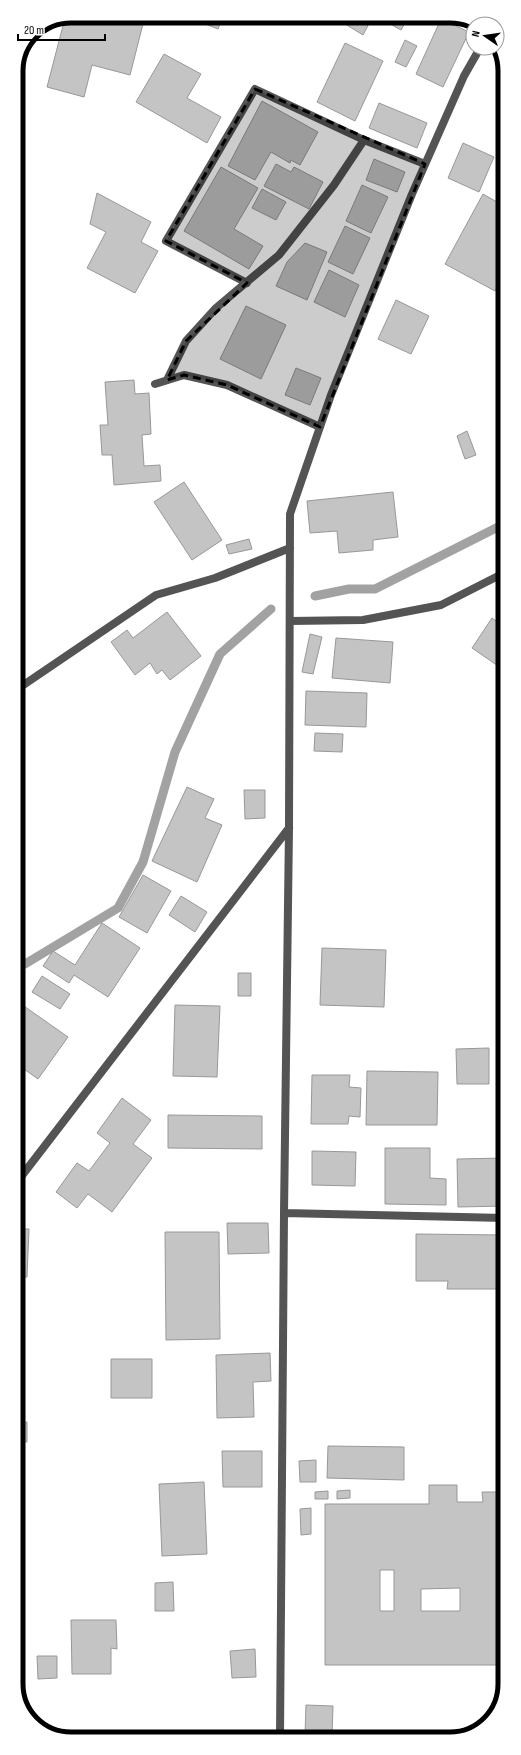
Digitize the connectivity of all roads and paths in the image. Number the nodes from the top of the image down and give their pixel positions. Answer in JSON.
{"nodes":[{"id":1,"x":475,"y":56,"type":"edge"},
{"id":2,"x":364,"y":140,"type":"junction"},
{"id":3,"x":425,"y":164,"type":"junction"},
{"id":4,"x":246,"y":282,"type":"junction"},
{"id":5,"x":167,"y":380,"type":"junction"},
{"id":6,"x":155,"y":384,"type":"dead end"},
{"id":7,"x":320,"y":427,"type":"junction"},
{"id":8,"x":290,"y":548,"type":"junction"},
{"id":9,"x":498,"y":576,"type":"edge"},
{"id":10,"x":290,"y":621,"type":"junction"},
{"id":11,"x":23,"y":685,"type":"edge"},
{"id":12,"x":289,"y":828,"type":"junction"},
{"id":13,"x":23,"y":1174,"type":"edge"},
{"id":14,"x":284,"y":1213,"type":"junction"},
{"id":15,"x":498,"y":1218,"type":"edge"},
{"id":16,"x":280,"y":1732,"type":"edge"}],
"edges":[{"from":1,"to":3,"type":"street"},
{"from":2,"to":3,"type":"street"},
{"from":2,"to":4,"type":"street"},
{"from":2,"to":4,"type":"street"},
{"from":3,"to":7,"type":"street"},
{"from":4,"to":5,"type":"street"},
{"from":5,"to":6,"type":"street"},
{"from":5,"to":7,"type":"street"},
{"from":7,"to":8,"type":"street"},
{"from":8,"to":10,"type":"street"},
{"from":8,"to":11,"type":"street"},
{"from":9,"to":10,"type":"street"},
{"from":10,"to":12,"type":"street"},
{"from":12,"to":13,"type":"street"},
{"from":12,"to":14,"type":"street"},
{"from":14,"to":15,"type":"street"},
{"from":14,"to":16,"type":"street"}]}
